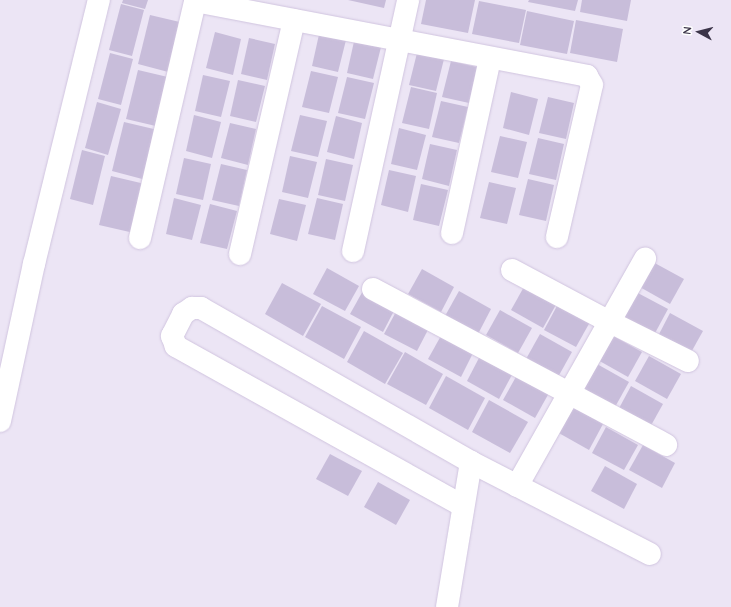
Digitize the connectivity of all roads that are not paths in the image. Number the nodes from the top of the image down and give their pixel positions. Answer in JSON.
{"nodes":[{"id":1,"x":99,"y":0,"type":"edge"},
{"id":2,"x":408,"y":0,"type":"edge"},
{"id":3,"x":294,"y":20,"type":"junction"},
{"id":4,"x":399,"y":41,"type":"junction"},
{"id":5,"x":490,"y":58,"type":"junction"},
{"id":6,"x":452,"y":233,"type":"dead end"},
{"id":7,"x":557,"y":237,"type":"dead end"},
{"id":8,"x":140,"y":238,"type":"dead end"},
{"id":9,"x":353,"y":251,"type":"dead end"},
{"id":10,"x":240,"y":254,"type":"dead end"},
{"id":11,"x":645,"y":259,"type":"dead end"},
{"id":12,"x":512,"y":270,"type":"dead end"},
{"id":13,"x":373,"y":289,"type":"dead end"},
{"id":14,"x":610,"y":322,"type":"junction"},
{"id":15,"x":688,"y":360,"type":"dead end"},
{"id":16,"x":569,"y":394,"type":"junction"},
{"id":17,"x":0,"y":421,"type":"edge"},
{"id":18,"x":666,"y":444,"type":"dead end"},
{"id":19,"x":470,"y":462,"type":"junction"},
{"id":20,"x":518,"y":486,"type":"junction"},
{"id":21,"x":463,"y":506,"type":"junction"},
{"id":22,"x":650,"y":554,"type":"dead end"},
{"id":23,"x":447,"y":607,"type":"edge"}],
"edges":[{"from":1,"to":17,"type":"street"},
{"from":2,"to":4,"type":"street"},
{"from":3,"to":4,"type":"street"},
{"from":3,"to":8,"type":"street"},
{"from":3,"to":10,"type":"street"},
{"from":4,"to":5,"type":"street"},
{"from":4,"to":9,"type":"street"},
{"from":5,"to":6,"type":"street"},
{"from":5,"to":7,"type":"street"},
{"from":11,"to":14,"type":"street"},
{"from":12,"to":14,"type":"street"},
{"from":13,"to":16,"type":"street"},
{"from":14,"to":15,"type":"street"},
{"from":14,"to":16,"type":"street"},
{"from":16,"to":18,"type":"street"},
{"from":16,"to":20,"type":"street"},
{"from":19,"to":20,"type":"street"},
{"from":19,"to":21,"type":"street"},
{"from":19,"to":21,"type":"street"},
{"from":20,"to":22,"type":"street"},
{"from":21,"to":23,"type":"street"}]}
